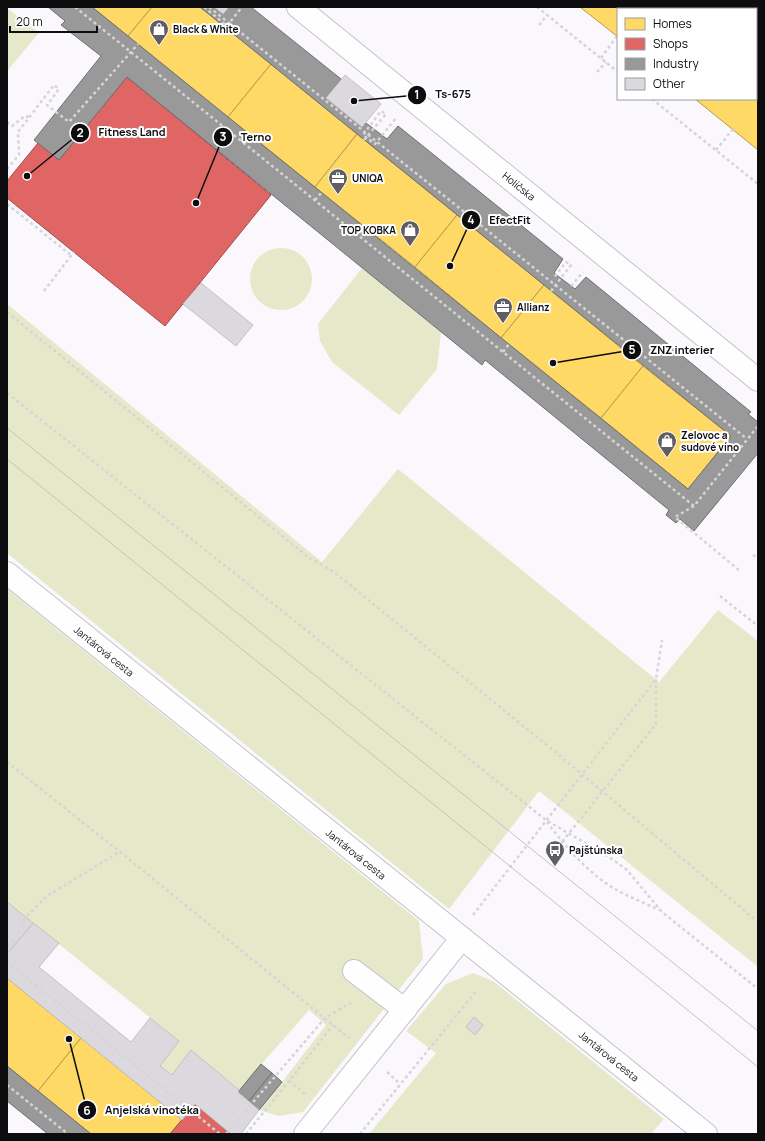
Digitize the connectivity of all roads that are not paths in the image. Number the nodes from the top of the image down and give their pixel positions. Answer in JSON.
{"nodes":[{"id":1,"x":298,"y":7,"type":"edge"},
{"id":2,"x":758,"y":380,"type":"edge"},
{"id":3,"x":7,"y":573,"type":"edge"},
{"id":4,"x":462,"y":938,"type":"junction"},
{"id":5,"x":354,"y":970,"type":"dead end"},
{"id":6,"x":405,"y":1010,"type":"junction"},
{"id":7,"x":305,"y":1134,"type":"edge"},
{"id":8,"x":706,"y":1134,"type":"edge"}],
"edges":[{"from":1,"to":2,"type":"street","name":"Holíčska"},
{"from":3,"to":4,"type":"street","name":"Jantárová cesta"},
{"from":4,"to":6,"type":"street"},
{"from":4,"to":8,"type":"street","name":"Jantárová cesta"},
{"from":5,"to":6,"type":"street"},
{"from":6,"to":7,"type":"street"}]}
